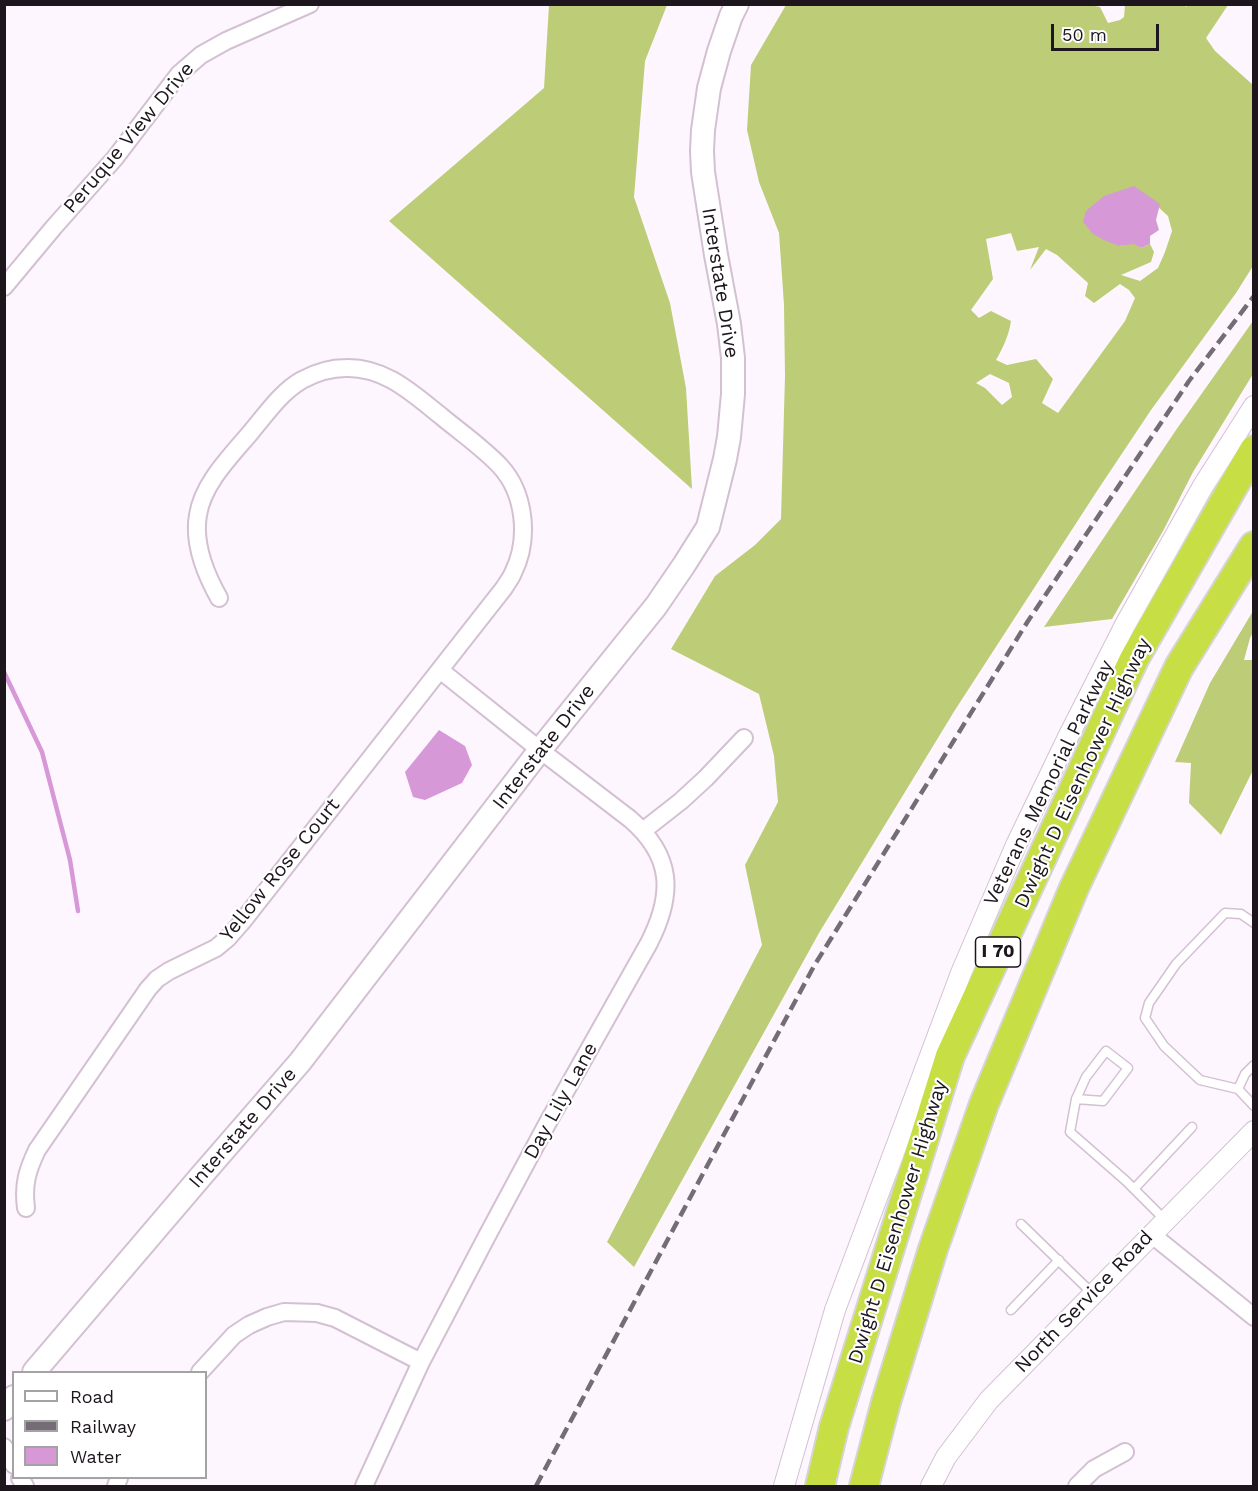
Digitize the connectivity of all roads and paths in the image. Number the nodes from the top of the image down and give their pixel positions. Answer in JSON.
{"nodes":[{"id":1,"x":310,"y":4,"type":"edge"},
{"id":2,"x":737,"y":4,"type":"edge"},
{"id":3,"x":4,"y":287,"type":"edge"},
{"id":4,"x":1254,"y":406,"type":"edge"},
{"id":5,"x":1254,"y":450,"type":"edge"},
{"id":6,"x":1254,"y":546,"type":"edge"},
{"id":7,"x":219,"y":598,"type":"dead end"},
{"id":8,"x":441,"y":670,"type":"junction"},
{"id":9,"x":744,"y":738,"type":"dead end"},
{"id":10,"x":540,"y":750,"type":"junction"},
{"id":11,"x":644,"y":830,"type":"junction"},
{"id":12,"x":1254,"y":923,"type":"edge"},
{"id":13,"x":1254,"y":1065,"type":"edge"},
{"id":14,"x":1238,"y":1089,"type":"junction"},
{"id":15,"x":1076,"y":1099,"type":"junction"},
{"id":16,"x":1254,"y":1106,"type":"edge"},
{"id":17,"x":1191,"y":1127,"type":"dead end"},
{"id":18,"x":1254,"y":1131,"type":"edge"},
{"id":19,"x":1134,"y":1189,"type":"junction"},
{"id":20,"x":26,"y":1208,"type":"dead end"},
{"id":21,"x":1165,"y":1220,"type":"junction"},
{"id":22,"x":1021,"y":1224,"type":"dead end"},
{"id":23,"x":1151,"y":1234,"type":"junction"},
{"id":24,"x":1059,"y":1260,"type":"junction"},
{"id":25,"x":1092,"y":1294,"type":"junction"},
{"id":26,"x":1011,"y":1311,"type":"dead end"},
{"id":27,"x":1254,"y":1317,"type":"edge"},
{"id":28,"x":421,"y":1362,"type":"junction"},
{"id":29,"x":35,"y":1371,"type":"edge"},
{"id":30,"x":201,"y":1371,"type":"edge"},
{"id":31,"x":4,"y":1447,"type":"edge"},
{"id":32,"x":1125,"y":1452,"type":"dead end"},
{"id":33,"x":12,"y":1461,"type":"edge"},
{"id":34,"x":364,"y":1486,"type":"edge"},
{"id":35,"x":783,"y":1486,"type":"edge"},
{"id":36,"x":820,"y":1486,"type":"edge"},
{"id":37,"x":864,"y":1486,"type":"edge"},
{"id":38,"x":931,"y":1486,"type":"edge"},
{"id":39,"x":1077,"y":1486,"type":"edge"}],
"edges":[{"from":1,"to":3,"type":"street","name":"Peruque View Drive"},
{"from":2,"to":10,"type":"main road","name":"Interstate Drive"},
{"from":4,"to":35,"type":"street","name":"Veterans Memorial Parkway"},
{"from":5,"to":36,"type":"highway","name":"Dwight D Eisenhower Highway","number":"I 70"},
{"from":6,"to":37,"type":"highway","name":"Dwight D Eisenhower Highway","number":"I 70"},
{"from":7,"to":8,"type":"street","name":"Yellow Rose Court"},
{"from":8,"to":10,"type":"street","name":"Day Lily Lane"},
{"from":8,"to":20,"type":"street","name":"Yellow Rose Court"},
{"from":9,"to":11,"type":"street"},
{"from":10,"to":11,"type":"street","name":"Day Lily Lane"},
{"from":10,"to":29,"type":"main road","name":"Interstate Drive"},
{"from":11,"to":28,"type":"street","name":"Day Lily Lane"},
{"from":12,"to":14,"type":"lane"},
{"from":13,"to":14,"type":"lane"},
{"from":14,"to":16,"type":"lane"},
{"from":15,"to":15,"type":"lane"},
{"from":15,"to":19,"type":"lane"},
{"from":17,"to":19,"type":"lane"},
{"from":18,"to":21,"type":"street","name":"North Service Road"},
{"from":19,"to":21,"type":"lane"},
{"from":21,"to":23,"type":"street","name":"North Service Road"},
{"from":22,"to":24,"type":"lane"},
{"from":23,"to":25,"type":"street","name":"North Service Road"},
{"from":23,"to":27,"type":"street"},
{"from":24,"to":25,"type":"lane"},
{"from":24,"to":26,"type":"lane"},
{"from":25,"to":38,"type":"street","name":"North Service Road"},
{"from":28,"to":30,"type":"street"},
{"from":28,"to":34,"type":"street","name":"Day Lily Lane"},
{"from":31,"to":33,"type":"street"},
{"from":32,"to":39,"type":"street"}]}
